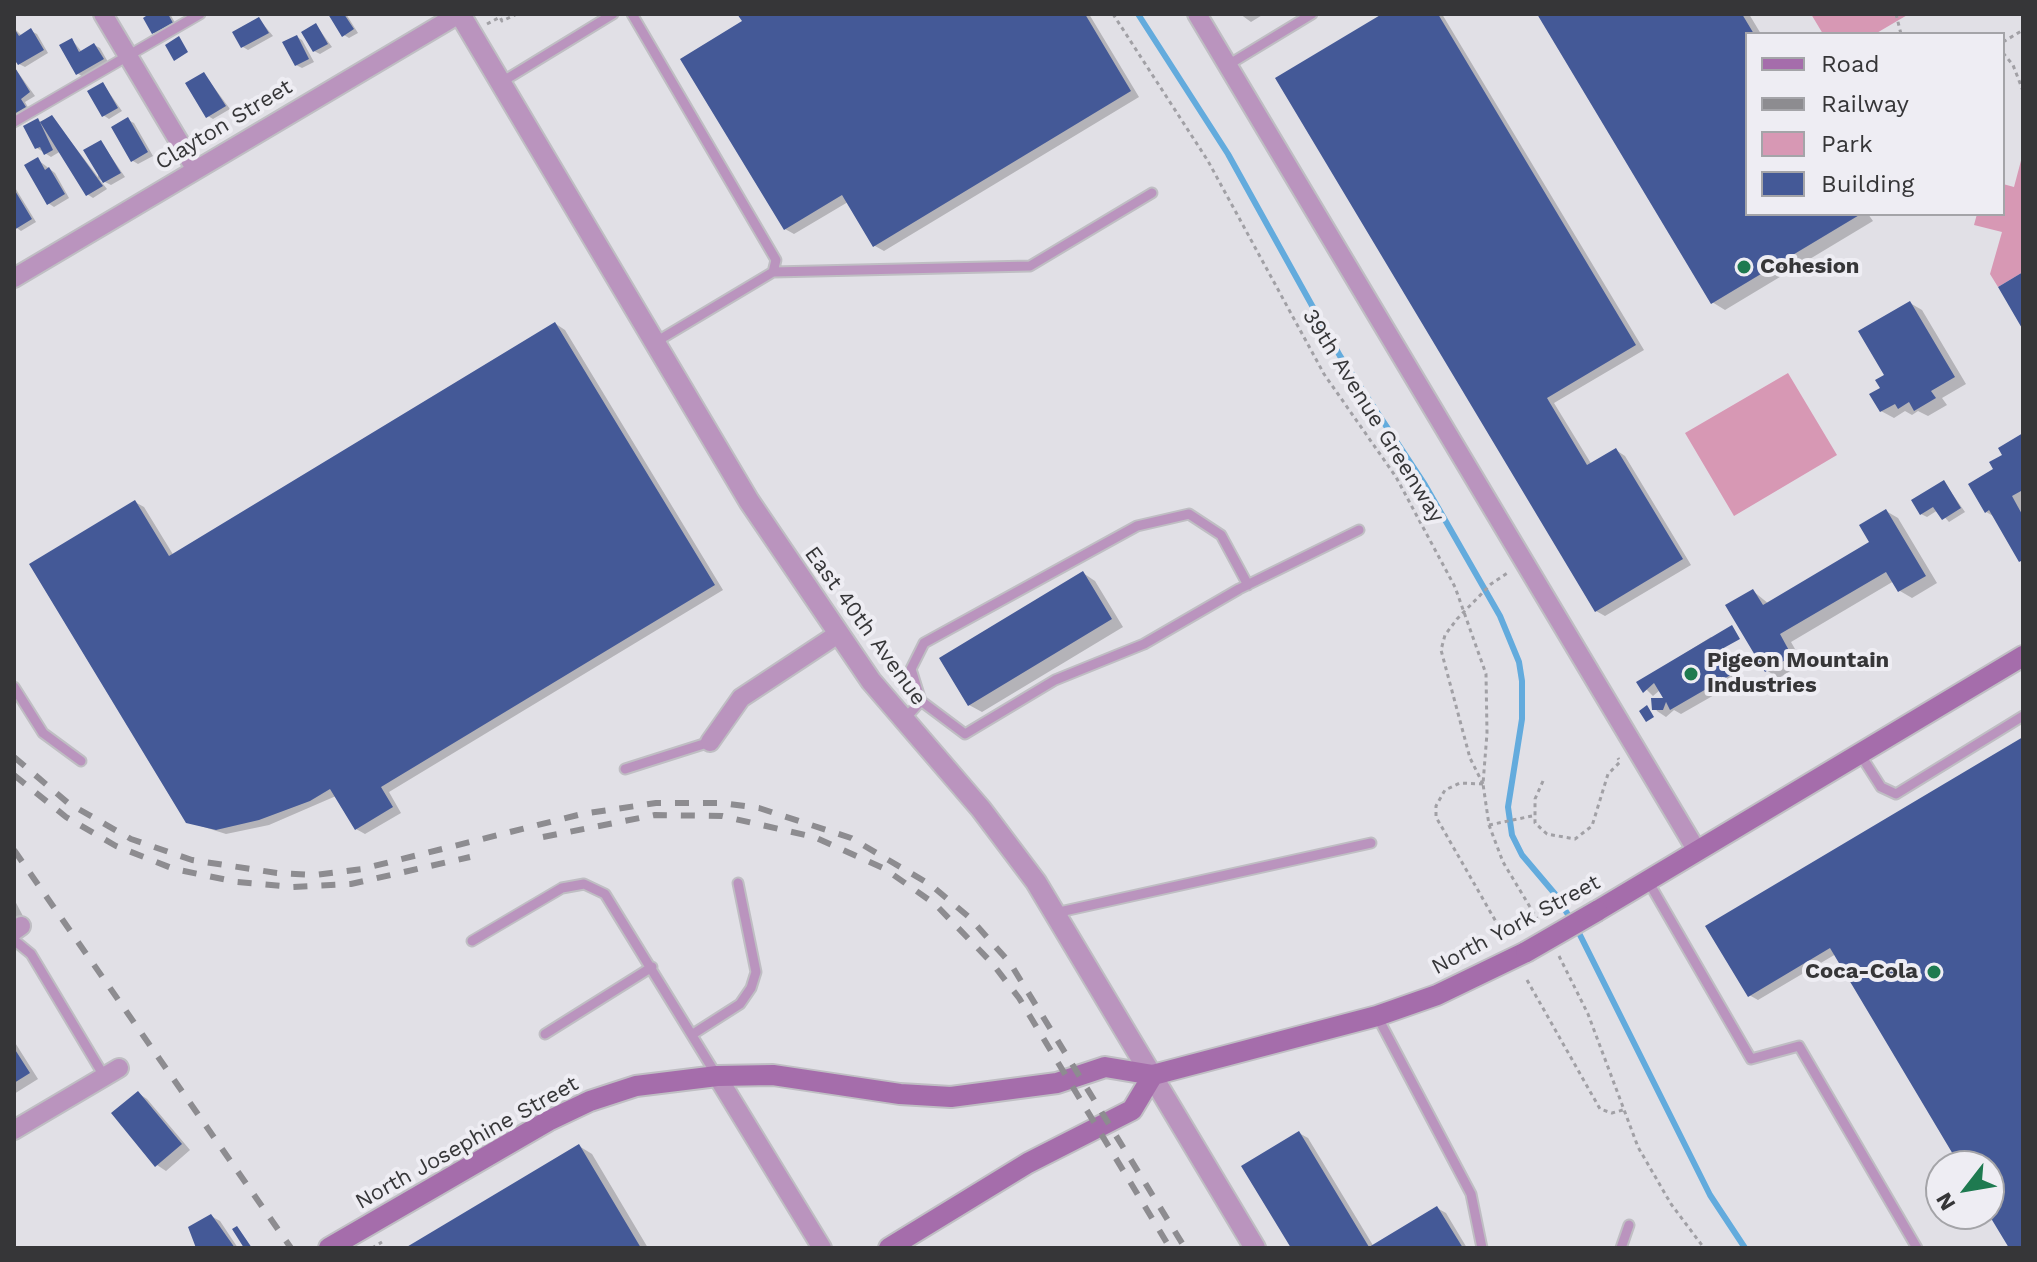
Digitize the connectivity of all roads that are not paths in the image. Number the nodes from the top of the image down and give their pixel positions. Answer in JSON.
{"nodes":[{"id":1,"x":103,"y":14,"type":"edge"},
{"id":2,"x":200,"y":14,"type":"edge"},
{"id":3,"x":460,"y":14,"type":"edge"},
{"id":4,"x":613,"y":14,"type":"edge"},
{"id":5,"x":632,"y":14,"type":"edge"},
{"id":6,"x":1197,"y":14,"type":"edge"},
{"id":7,"x":1312,"y":14,"type":"edge"},
{"id":8,"x":127,"y":54,"type":"junction"},
{"id":9,"x":1228,"y":65,"type":"junction"},
{"id":10,"x":500,"y":83,"type":"junction"},
{"id":11,"x":14,"y":122,"type":"edge"},
{"id":12,"x":196,"y":170,"type":"junction"},
{"id":13,"x":1152,"y":193,"type":"dead end"},
{"id":14,"x":773,"y":272,"type":"junction"},
{"id":15,"x":14,"y":278,"type":"edge"},
{"id":16,"x":654,"y":343,"type":"junction"},
{"id":17,"x":1359,"y":530,"type":"dead end"},
{"id":18,"x":1248,"y":585,"type":"junction"},
{"id":19,"x":838,"y":634,"type":"junction"},
{"id":20,"x":2023,"y":656,"type":"edge"},
{"id":21,"x":14,"y":687,"type":"edge"},
{"id":22,"x":921,"y":701,"type":"junction"},
{"id":23,"x":2023,"y":716,"type":"edge"},
{"id":24,"x":903,"y":721,"type":"junction"},
{"id":25,"x":710,"y":742,"type":"joint"},
{"id":26,"x":1860,"y":753,"type":"junction"},
{"id":27,"x":81,"y":761,"type":"dead end"},
{"id":28,"x":625,"y":769,"type":"dead end"},
{"id":29,"x":1371,"y":843,"type":"dead end"},
{"id":30,"x":1697,"y":851,"type":"junction"},
{"id":31,"x":1648,"y":880,"type":"junction"},
{"id":32,"x":738,"y":883,"type":"dead end"},
{"id":33,"x":1055,"y":913,"type":"junction"},
{"id":34,"x":16,"y":932,"type":"edge"},
{"id":35,"x":472,"y":941,"type":"dead end"},
{"id":36,"x":652,"y":967,"type":"junction"},
{"id":37,"x":1377,"y":1016,"type":"junction"},
{"id":38,"x":545,"y":1034,"type":"dead end"},
{"id":39,"x":693,"y":1034,"type":"junction"},
{"id":40,"x":112,"y":1072,"type":"joint"},
{"id":41,"x":1153,"y":1075,"type":"junction"},
{"id":42,"x":717,"y":1076,"type":"junction"},
{"id":43,"x":14,"y":1130,"type":"edge"},
{"id":44,"x":1629,"y":1225,"type":"dead end"},
{"id":45,"x":337,"y":1246,"type":"edge"},
{"id":46,"x":822,"y":1248,"type":"edge"},
{"id":47,"x":889,"y":1248,"type":"edge"},
{"id":48,"x":1255,"y":1248,"type":"edge"},
{"id":49,"x":1482,"y":1248,"type":"edge"},
{"id":50,"x":1621,"y":1248,"type":"edge"},
{"id":51,"x":1917,"y":1248,"type":"edge"}],
"edges":[{"from":1,"to":8,"type":"street"},
{"from":2,"to":8,"type":"lane"},
{"from":3,"to":10,"type":"street","name":"East 40th Avenue"},
{"from":3,"to":12,"type":"street","name":"Clayton Street"},
{"from":4,"to":10,"type":"lane"},
{"from":5,"to":14,"type":"lane"},
{"from":6,"to":9,"type":"street"},
{"from":7,"to":9,"type":"lane"},
{"from":8,"to":11,"type":"lane"},
{"from":8,"to":12,"type":"street"},
{"from":9,"to":30,"type":"street"},
{"from":10,"to":16,"type":"street","name":"East 40th Avenue"},
{"from":12,"to":15,"type":"street","name":"Clayton Street"},
{"from":13,"to":14,"type":"lane"},
{"from":14,"to":16,"type":"lane"},
{"from":16,"to":19,"type":"street","name":"East 40th Avenue"},
{"from":17,"to":18,"type":"lane"},
{"from":18,"to":22,"type":"lane"},
{"from":18,"to":22,"type":"lane"},
{"from":19,"to":24,"type":"street","name":"East 40th Avenue"},
{"from":19,"to":25,"type":"street"},
{"from":20,"to":26,"type":"main road","name":"North York Street"},
{"from":21,"to":27,"type":"lane"},
{"from":22,"to":24,"type":"lane"},
{"from":23,"to":26,"type":"lane"},
{"from":24,"to":33,"type":"street","name":"East 40th Avenue"},
{"from":25,"to":28,"type":"lane"},
{"from":26,"to":30,"type":"main road","name":"North York Street"},
{"from":29,"to":33,"type":"lane"},
{"from":30,"to":31,"type":"main road","name":"North York Street"},
{"from":31,"to":37,"type":"main road","name":"North York Street","bridge":true},
{"from":31,"to":51,"type":"lane"},
{"from":32,"to":39,"type":"lane"},
{"from":33,"to":41,"type":"street","name":"East 40th Avenue"},
{"from":34,"to":40,"type":"lane"},
{"from":35,"to":36,"type":"lane"},
{"from":36,"to":38,"type":"lane"},
{"from":36,"to":39,"type":"lane"},
{"from":37,"to":41,"type":"main road","name":"North York Street"},
{"from":37,"to":49,"type":"lane"},
{"from":39,"to":42,"type":"lane"},
{"from":40,"to":43,"type":"street"},
{"from":41,"to":42,"type":"main road","name":"North Josephine Street"},
{"from":41,"to":47,"type":"main road"},
{"from":41,"to":48,"type":"street","name":"East 40th Avenue"},
{"from":42,"to":45,"type":"main road","name":"North Josephine Street"},
{"from":42,"to":46,"type":"street"},
{"from":44,"to":50,"type":"lane"}]}
